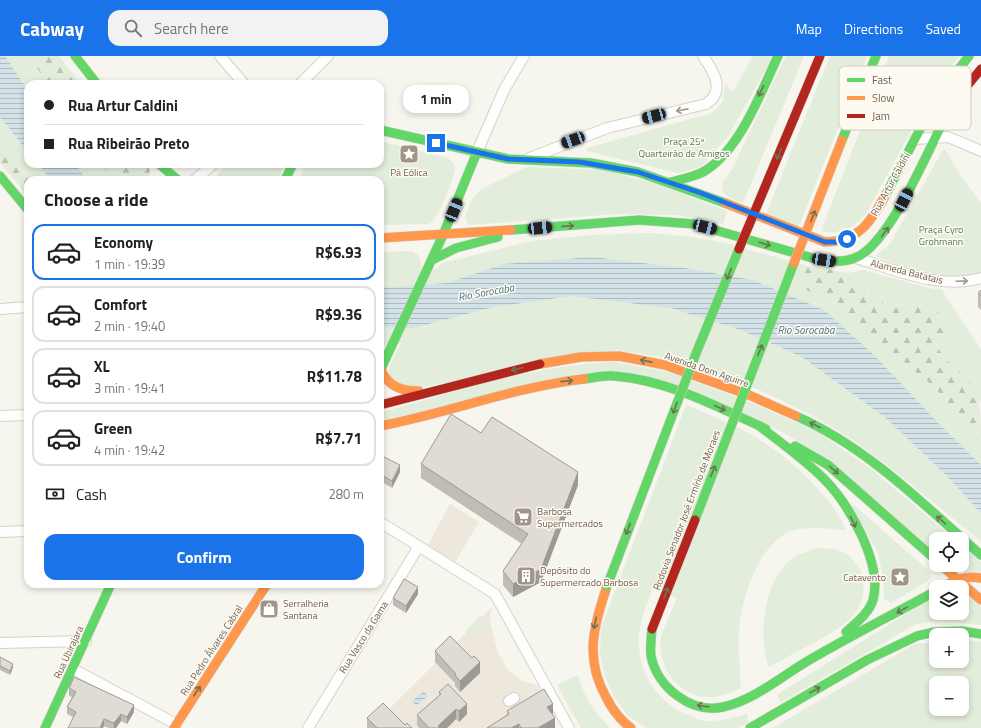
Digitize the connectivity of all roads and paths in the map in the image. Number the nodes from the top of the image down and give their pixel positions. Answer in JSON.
{"nodes":[{"id":1,"x":75,"y":56,"type":"edge"},
{"id":2,"x":220,"y":56,"type":"edge"},
{"id":3,"x":328,"y":56,"type":"edge"},
{"id":4,"x":524,"y":56,"type":"edge"},
{"id":5,"x":703,"y":56,"type":"edge"},
{"id":6,"x":778,"y":56,"type":"edge"},
{"id":7,"x":820,"y":56,"type":"edge"},
{"id":8,"x":876,"y":56,"type":"edge"},
{"id":9,"x":969,"y":56,"type":"edge"},
{"id":10,"x":872,"y":66,"type":"edge"},
{"id":11,"x":961,"y":66,"type":"edge"},
{"id":12,"x":981,"y":69,"type":"edge"},
{"id":13,"x":94,"y":80,"type":"edge"},
{"id":14,"x":241,"y":80,"type":"edge"},
{"id":15,"x":304,"y":80,"type":"edge"},
{"id":16,"x":971,"y":81,"type":"edge"},
{"id":17,"x":846,"y":130,"type":"edge"},
{"id":18,"x":920,"y":130,"type":"edge"},
{"id":19,"x":939,"y":130,"type":"edge"},
{"id":20,"x":384,"y":131,"type":"edge"},
{"id":21,"x":915,"y":139,"type":"junction"},
{"id":22,"x":935,"y":139,"type":"junction"},
{"id":23,"x":981,"y":151,"type":"edge"},
{"id":24,"x":478,"y":152,"type":"junction"},
{"id":25,"x":523,"y":160,"type":"junction"},
{"id":26,"x":164,"y":168,"type":"edge"},
{"id":27,"x":208,"y":168,"type":"edge"},
{"id":28,"x":0,"y":176,"type":"edge"},
{"id":29,"x":174,"y":176,"type":"edge"},
{"id":30,"x":199,"y":176,"type":"edge"},
{"id":31,"x":671,"y":182,"type":"junction"},
{"id":32,"x":24,"y":205,"type":"edge"},
{"id":33,"x":529,"y":229,"type":"junction"},
{"id":34,"x":444,"y":235,"type":"junction"},
{"id":35,"x":384,"y":238,"type":"edge"},
{"id":36,"x":856,"y":258,"type":"junction"},
{"id":37,"x":431,"y":262,"type":"junction"},
{"id":38,"x":981,"y":278,"type":"edge"},
{"id":39,"x":24,"y":307,"type":"edge"},
{"id":40,"x":0,"y":309,"type":"edge"},
{"id":41,"x":384,"y":364,"type":"edge"},
{"id":42,"x":384,"y":378,"type":"edge"},
{"id":43,"x":437,"y":390,"type":"junction"},
{"id":44,"x":384,"y":404,"type":"edge"},
{"id":45,"x":24,"y":415,"type":"edge"},
{"id":46,"x":0,"y":416,"type":"edge"},
{"id":47,"x":384,"y":425,"type":"edge"},
{"id":48,"x":758,"y":425,"type":"junction"},
{"id":49,"x":384,"y":524,"type":"edge"},
{"id":50,"x":24,"y":531,"type":"edge"},
{"id":51,"x":0,"y":532,"type":"edge"},
{"id":52,"x":419,"y":546,"type":"junction"},
{"id":53,"x":929,"y":554,"type":"edge"},
{"id":54,"x":981,"y":555,"type":"edge"},
{"id":55,"x":949,"y":572,"type":"edge"},
{"id":56,"x":981,"y":578,"type":"edge"},
{"id":57,"x":957,"y":579,"type":"junction"},
{"id":58,"x":109,"y":588,"type":"edge"},
{"id":59,"x":264,"y":588,"type":"edge"},
{"id":60,"x":929,"y":594,"type":"edge"},
{"id":61,"x":981,"y":600,"type":"edge"},
{"id":62,"x":981,"y":634,"type":"edge"},
{"id":63,"x":86,"y":640,"type":"junction"},
{"id":64,"x":0,"y":643,"type":"edge"},
{"id":65,"x":817,"y":656,"type":"junction"},
{"id":66,"x":72,"y":669,"type":"junction"},
{"id":67,"x":175,"y":726,"type":"edge"},
{"id":68,"x":45,"y":728,"type":"edge"},
{"id":69,"x":308,"y":728,"type":"edge"},
{"id":70,"x":569,"y":728,"type":"edge"},
{"id":71,"x":631,"y":728,"type":"edge"},
{"id":72,"x":750,"y":728,"type":"edge"}],
"edges":[{"from":1,"to":13,"type":"main road"},
{"from":2,"to":14,"type":"street"},
{"from":3,"to":15,"type":"street"},
{"from":4,"to":24,"type":"street"},
{"from":5,"to":25,"type":"street","one_way":true},
{"from":6,"to":31,"type":"main road","one_way":true},
{"from":7,"to":71,"type":"main road","one_way":true,"bridge":true},
{"from":10,"to":8,"type":"main road","name":"Rodovia Senador José Ermírio de Moraes","one_way":true,"bridge":true},
{"from":9,"to":11,"type":"main road","name":"Rua Artur Caldini"},
{"from":12,"to":16,"type":"main road"},
{"from":65,"to":17,"type":"main road","name":"Rodovia Senador José Ermírio de Moraes","one_way":true,"bridge":true},
{"from":18,"to":21,"type":"main road","name":"Rua Artur Caldini"},
{"from":19,"to":22,"type":"main road"},
{"from":20,"to":24,"type":"main road","name":"Rua Artur Caldini"},
{"from":21,"to":22,"type":"street"},
{"from":21,"to":31,"type":"main road","name":"Rua Artur Caldini"},
{"from":22,"to":23,"type":"street"},
{"from":36,"to":22,"type":"main road","one_way":true},
{"from":24,"to":25,"type":"main road","name":"Rua Artur Caldini"},
{"from":24,"to":34,"type":"main road"},
{"from":25,"to":31,"type":"main road","name":"Rua Artur Caldini"},
{"from":26,"to":29,"type":"main road"},
{"from":27,"to":30,"type":"street"},
{"from":28,"to":32,"type":"main road"},
{"from":33,"to":34,"type":"main road"},
{"from":33,"to":36,"type":"main road","one_way":true},
{"from":33,"to":37,"type":"main road"},
{"from":34,"to":35,"type":"main road"},
{"from":34,"to":37,"type":"main road"},
{"from":36,"to":38,"type":"street","name":"Alameda Batatais","one_way":true},
{"from":37,"to":41,"type":"main road"},
{"from":39,"to":40,"type":"street"},
{"from":42,"to":43,"type":"main road"},
{"from":43,"to":44,"type":"main road","name":"Avenida Dom Aguirre"},
{"from":54,"to":43,"type":"main road","name":"Avenida Dom Aguirre","one_way":true},
{"from":45,"to":46,"type":"street"},
{"from":47,"to":48,"type":"main road","one_way":true},
{"from":48,"to":53,"type":"main road","one_way":true},
{"from":48,"to":65,"type":"main road","one_way":true},
{"from":49,"to":52,"type":"street"},
{"from":50,"to":51,"type":"street"},
{"from":52,"to":69,"type":"street","name":"Rua Vasco da Gama"},
{"from":52,"to":70,"type":"street"},
{"from":55,"to":57,"type":"main road"},
{"from":56,"to":57,"type":"main road"},
{"from":57,"to":61,"type":"main road"},
{"from":58,"to":63,"type":"main road","name":"Rua Ubirajara"},
{"from":67,"to":59,"type":"main road","name":"Rua Pedro Álvares Cabral","one_way":true},
{"from":60,"to":65,"type":"main road","name":"Rodovia Senador José Ermírio de Moraes","one_way":true},
{"from":72,"to":62,"type":"main road","one_way":true},
{"from":63,"to":64,"type":"street"},
{"from":63,"to":66,"type":"main road","name":"Rua Ubirajara"},
{"from":66,"to":67,"type":"street"},
{"from":66,"to":68,"type":"main road","name":"Rua Ubirajara"}]}
